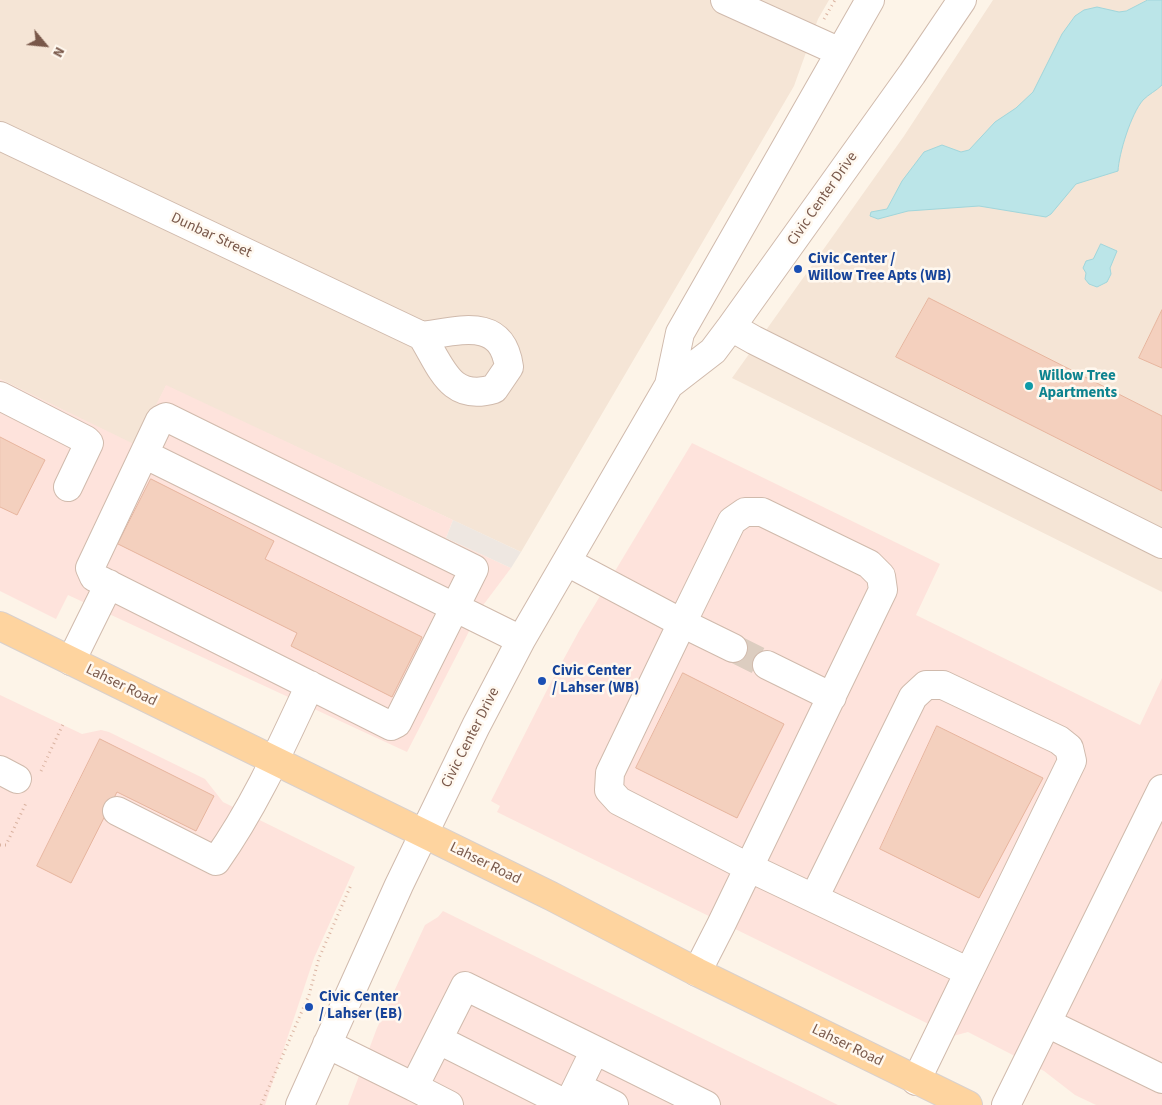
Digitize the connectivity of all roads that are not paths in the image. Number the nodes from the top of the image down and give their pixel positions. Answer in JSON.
{"nodes":[{"id":1,"x":725,"y":0,"type":"edge"},
{"id":2,"x":870,"y":0,"type":"edge"},
{"id":3,"x":962,"y":0,"type":"edge"},
{"id":4,"x":840,"y":52,"type":"junction"},
{"id":5,"x":0,"y":136,"type":"edge"},
{"id":6,"x":732,"y":327,"type":"junction"},
{"id":7,"x":422,"y":336,"type":"dead end"},
{"id":8,"x":669,"y":385,"type":"junction"},
{"id":9,"x":0,"y":396,"type":"edge"},
{"id":10,"x":144,"y":454,"type":"junction"},
{"id":11,"x":68,"y":487,"type":"dead end"},
{"id":12,"x":1162,"y":544,"type":"edge"},
{"id":13,"x":567,"y":562,"type":"junction"},
{"id":14,"x":108,"y":584,"type":"junction"},
{"id":15,"x":455,"y":606,"type":"junction"},
{"id":16,"x":682,"y":623,"type":"junction"},
{"id":17,"x":0,"y":626,"type":"edge"},
{"id":18,"x":522,"y":640,"type":"junction"},
{"id":19,"x":733,"y":648,"type":"tunnel mouth"},
{"id":20,"x":70,"y":661,"type":"junction"},
{"id":21,"x":767,"y":665,"type":"tunnel mouth"},
{"id":22,"x":310,"y":685,"type":"junction"},
{"id":23,"x":832,"y":697,"type":"junction"},
{"id":24,"x":275,"y":760,"type":"junction"},
{"id":25,"x":1162,"y":789,"type":"edge"},
{"id":26,"x":117,"y":811,"type":"dead end"},
{"id":27,"x":423,"y":834,"type":"junction"},
{"id":28,"x":748,"y":866,"type":"junction"},
{"id":29,"x":814,"y":898,"type":"junction"},
{"id":30,"x":696,"y":972,"type":"junction"},
{"id":31,"x":969,"y":972,"type":"junction"},
{"id":32,"x":1047,"y":1023,"type":"junction"},
{"id":33,"x":439,"y":1040,"type":"junction"},
{"id":34,"x":327,"y":1044,"type":"junction"},
{"id":35,"x":595,"y":1050,"type":"junction"},
{"id":36,"x":1162,"y":1079,"type":"edge"},
{"id":37,"x":916,"y":1080,"type":"junction"},
{"id":38,"x":414,"y":1087,"type":"junction"},
{"id":39,"x":571,"y":1099,"type":"edge"},
{"id":40,"x":300,"y":1105,"type":"edge"},
{"id":41,"x":450,"y":1105,"type":"edge"},
{"id":42,"x":614,"y":1105,"type":"edge"},
{"id":43,"x":706,"y":1105,"type":"edge"},
{"id":44,"x":968,"y":1105,"type":"edge"},
{"id":45,"x":1006,"y":1105,"type":"edge"}],
"edges":[{"from":1,"to":4,"type":"street"},
{"from":2,"to":4,"type":"street","name":"Civic Center Drive"},
{"from":3,"to":6,"type":"street","name":"Civic Center Drive"},
{"from":4,"to":8,"type":"street","name":"Civic Center Drive"},
{"from":5,"to":7,"type":"street","name":"Dunbar Street"},
{"from":6,"to":8,"type":"street","name":"Civic Center Drive"},
{"from":6,"to":12,"type":"street"},
{"from":8,"to":13,"type":"street","name":"Civic Center Drive"},
{"from":9,"to":11,"type":"street"},
{"from":10,"to":14,"type":"street"},
{"from":10,"to":15,"type":"street"},
{"from":10,"to":15,"type":"street"},
{"from":13,"to":16,"type":"street"},
{"from":13,"to":18,"type":"street","name":"Civic Center Drive"},
{"from":14,"to":20,"type":"street"},
{"from":14,"to":22,"type":"street"},
{"from":15,"to":18,"type":"street"},
{"from":15,"to":22,"type":"street"},
{"from":16,"to":19,"type":"street"},
{"from":16,"to":23,"type":"street"},
{"from":16,"to":28,"type":"street"},
{"from":17,"to":20,"type":"main road","name":"Lahser Road"},
{"from":18,"to":27,"type":"street","name":"Civic Center Drive"},
{"from":20,"to":24,"type":"main road","name":"Lahser Road"},
{"from":21,"to":23,"type":"street"},
{"from":22,"to":24,"type":"street"},
{"from":23,"to":28,"type":"street"},
{"from":24,"to":26,"type":"street"},
{"from":24,"to":27,"type":"main road","name":"Lahser Road"},
{"from":25,"to":32,"type":"street"},
{"from":27,"to":30,"type":"main road","name":"Lahser Road"},
{"from":27,"to":34,"type":"street","name":"Civic Center Drive"},
{"from":28,"to":29,"type":"street"},
{"from":28,"to":30,"type":"street"},
{"from":29,"to":31,"type":"street"},
{"from":29,"to":31,"type":"street"},
{"from":30,"to":37,"type":"main road","name":"Lahser Road"},
{"from":31,"to":37,"type":"street"},
{"from":32,"to":36,"type":"street"},
{"from":32,"to":45,"type":"street"},
{"from":33,"to":35,"type":"street"},
{"from":33,"to":38,"type":"street"},
{"from":33,"to":39,"type":"street"},
{"from":34,"to":38,"type":"street"},
{"from":34,"to":40,"type":"street","name":"Civic Center Drive"},
{"from":35,"to":39,"type":"street"},
{"from":35,"to":43,"type":"street"},
{"from":37,"to":44,"type":"main road","name":"Lahser Road"},
{"from":38,"to":41,"type":"street"},
{"from":39,"to":42,"type":"street"}]}
